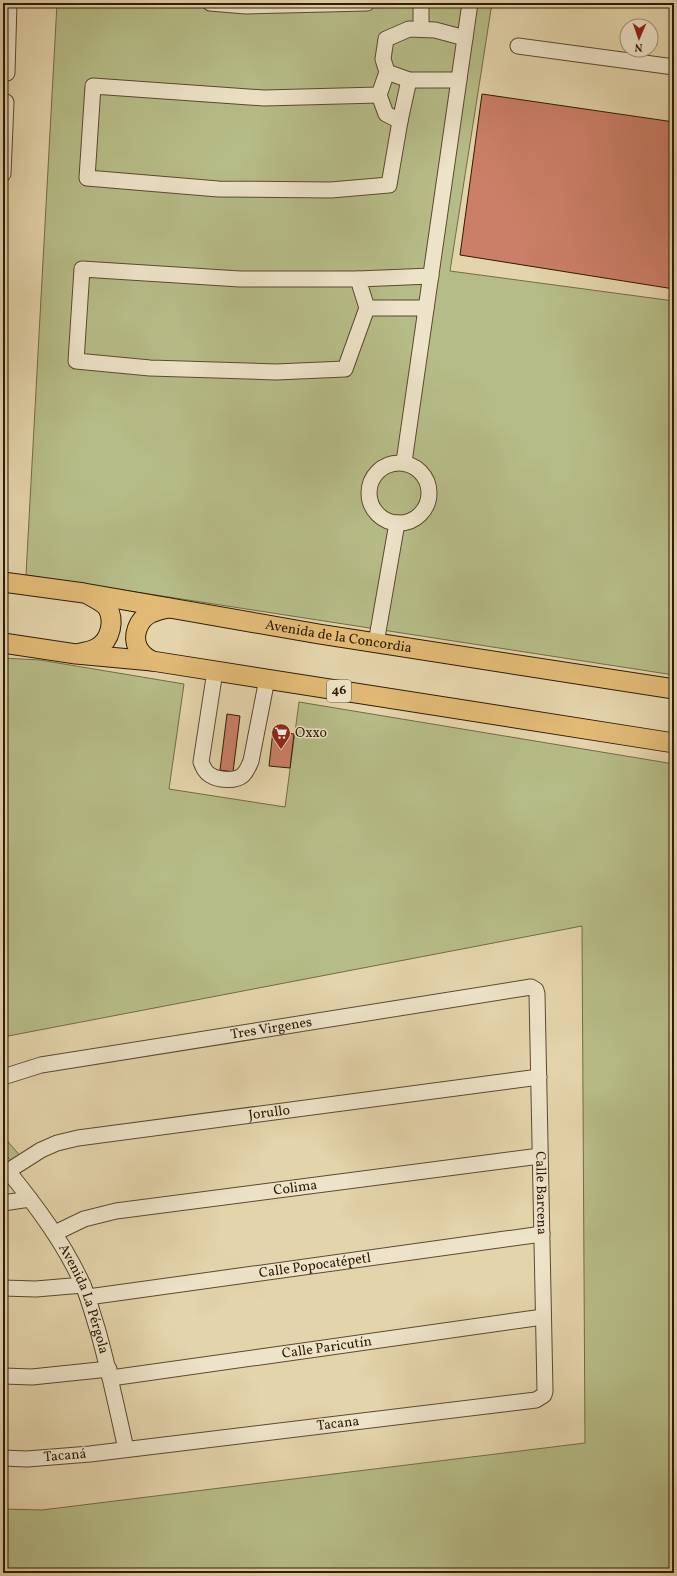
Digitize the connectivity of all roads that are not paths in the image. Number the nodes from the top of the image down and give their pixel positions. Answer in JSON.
{"nodes":[{"id":1,"x":9,"y":3,"type":"edge"},
{"id":2,"x":210,"y":3,"type":"edge"},
{"id":3,"x":367,"y":3,"type":"edge"},
{"id":4,"x":421,"y":3,"type":"edge"},
{"id":5,"x":470,"y":3,"type":"edge"},
{"id":6,"x":421,"y":29,"type":"junction"},
{"id":7,"x":465,"y":38,"type":"junction"},
{"id":8,"x":6,"y":41,"type":"edge"},
{"id":9,"x":518,"y":46,"type":"dead end"},
{"id":10,"x":674,"y":67,"type":"edge"},
{"id":11,"x":387,"y":72,"type":"junction"},
{"id":12,"x":7,"y":73,"type":"dead end"},
{"id":13,"x":409,"y":80,"type":"junction"},
{"id":14,"x":458,"y":80,"type":"junction"},
{"id":15,"x":379,"y":95,"type":"junction"},
{"id":16,"x":6,"y":102,"type":"dead end"},
{"id":17,"x":400,"y":121,"type":"junction"},
{"id":18,"x":4,"y":124,"type":"edge"},
{"id":19,"x":3,"y":174,"type":"edge"},
{"id":20,"x":431,"y":276,"type":"junction"},
{"id":21,"x":358,"y":279,"type":"junction"},
{"id":22,"x":367,"y":308,"type":"junction"},
{"id":23,"x":426,"y":308,"type":"junction"},
{"id":24,"x":404,"y":462,"type":"junction"},
{"id":25,"x":397,"y":523,"type":"junction"},
{"id":26,"x":3,"y":582,"type":"edge"},
{"id":27,"x":84,"y":593,"type":"junction"},
{"id":28,"x":168,"y":608,"type":"junction"},
{"id":29,"x":3,"y":643,"type":"edge"},
{"id":30,"x":376,"y":643,"type":"junction"},
{"id":31,"x":76,"y":654,"type":"junction"},
{"id":32,"x":152,"y":661,"type":"junction"},
{"id":33,"x":215,"y":671,"type":"junction"},
{"id":34,"x":266,"y":679,"type":"junction"},
{"id":35,"x":674,"y":689,"type":"edge"},
{"id":36,"x":674,"y":743,"type":"edge"},
{"id":37,"x":537,"y":994,"type":"joint"},
{"id":38,"x":3,"y":1077,"type":"edge"},
{"id":39,"x":539,"y":1077,"type":"junction"},
{"id":40,"x":540,"y":1156,"type":"junction"},
{"id":41,"x":5,"y":1170,"type":"edge"},
{"id":42,"x":30,"y":1199,"type":"junction"},
{"id":43,"x":3,"y":1203,"type":"edge"},
{"id":44,"x":55,"y":1233,"type":"junction"},
{"id":45,"x":542,"y":1234,"type":"junction"},
{"id":46,"x":3,"y":1288,"type":"edge"},
{"id":47,"x":85,"y":1291,"type":"junction"},
{"id":48,"x":543,"y":1318,"type":"junction"},
{"id":49,"x":110,"y":1374,"type":"junction"},
{"id":50,"x":3,"y":1376,"type":"edge"},
{"id":51,"x":545,"y":1391,"type":"joint"},
{"id":52,"x":126,"y":1449,"type":"junction"},
{"id":53,"x":3,"y":1458,"type":"edge"}],
"edges":[{"from":1,"to":8,"type":"street"},
{"from":2,"to":3,"type":"street"},
{"from":4,"to":6,"type":"street"},
{"from":5,"to":7,"type":"street"},
{"from":6,"to":7,"type":"street"},
{"from":6,"to":11,"type":"street"},
{"from":7,"to":14,"type":"street"},
{"from":8,"to":12,"type":"street"},
{"from":9,"to":10,"type":"street"},
{"from":11,"to":13,"type":"street"},
{"from":11,"to":15,"type":"street"},
{"from":13,"to":14,"type":"street"},
{"from":13,"to":17,"type":"street"},
{"from":14,"to":20,"type":"street"},
{"from":15,"to":17,"type":"street"},
{"from":15,"to":17,"type":"street"},
{"from":16,"to":18,"type":"street"},
{"from":18,"to":19,"type":"street"},
{"from":20,"to":21,"type":"street"},
{"from":20,"to":23,"type":"street"},
{"from":21,"to":22,"type":"street"},
{"from":21,"to":22,"type":"street"},
{"from":22,"to":23,"type":"street"},
{"from":23,"to":24,"type":"street"},
{"from":24,"to":25,"type":"street"},
{"from":24,"to":25,"type":"street"},
{"from":25,"to":30,"type":"street"},
{"from":26,"to":27,"type":"main road","name":"Avenida de la Concordia"},
{"from":27,"to":28,"type":"main road","name":"Avenida de la Concordia"},
{"from":27,"to":31,"type":"main road"},
{"from":28,"to":30,"type":"main road","name":"Avenida de la Concordia"},
{"from":28,"to":32,"type":"main road"},
{"from":29,"to":31,"type":"main road","number":"46"},
{"from":30,"to":35,"type":"main road","name":"Avenida de la Concordia"},
{"from":31,"to":32,"type":"main road","number":"46"},
{"from":32,"to":33,"type":"main road","number":"46"},
{"from":33,"to":34,"type":"main road","number":"46"},
{"from":33,"to":34,"type":"street"},
{"from":34,"to":36,"type":"main road","number":"46"},
{"from":37,"to":38,"type":"street","name":"Tres Virgenes"},
{"from":37,"to":39,"type":"street","name":"Calle Barcena"},
{"from":39,"to":40,"type":"street","name":"Calle Barcena"},
{"from":39,"to":41,"type":"street","name":"Jorullo"},
{"from":40,"to":44,"type":"street","name":"Colima"},
{"from":40,"to":45,"type":"street","name":"Calle Barcena"},
{"from":41,"to":42,"type":"street","name":"Avenida La Pérgola"},
{"from":42,"to":43,"type":"street"},
{"from":42,"to":44,"type":"street","name":"Avenida La Pérgola"},
{"from":44,"to":47,"type":"street","name":"Avenida La Pérgola"},
{"from":45,"to":47,"type":"street","name":"Calle Popocatépetl"},
{"from":45,"to":48,"type":"street","name":"Calle Barcena"},
{"from":46,"to":47,"type":"street","name":"Calle Popocatépetl"},
{"from":47,"to":49,"type":"street","name":"Avenida La Pérgola"},
{"from":48,"to":49,"type":"street","name":"Calle Paricutín"},
{"from":48,"to":51,"type":"street","name":"Calle Barcena"},
{"from":49,"to":50,"type":"street","name":"Calle Paricutín"},
{"from":49,"to":52,"type":"street","name":"Avenida La Pérgola"},
{"from":51,"to":52,"type":"street","name":"Tacana"},
{"from":52,"to":53,"type":"street","name":"Tacaná"}]}
